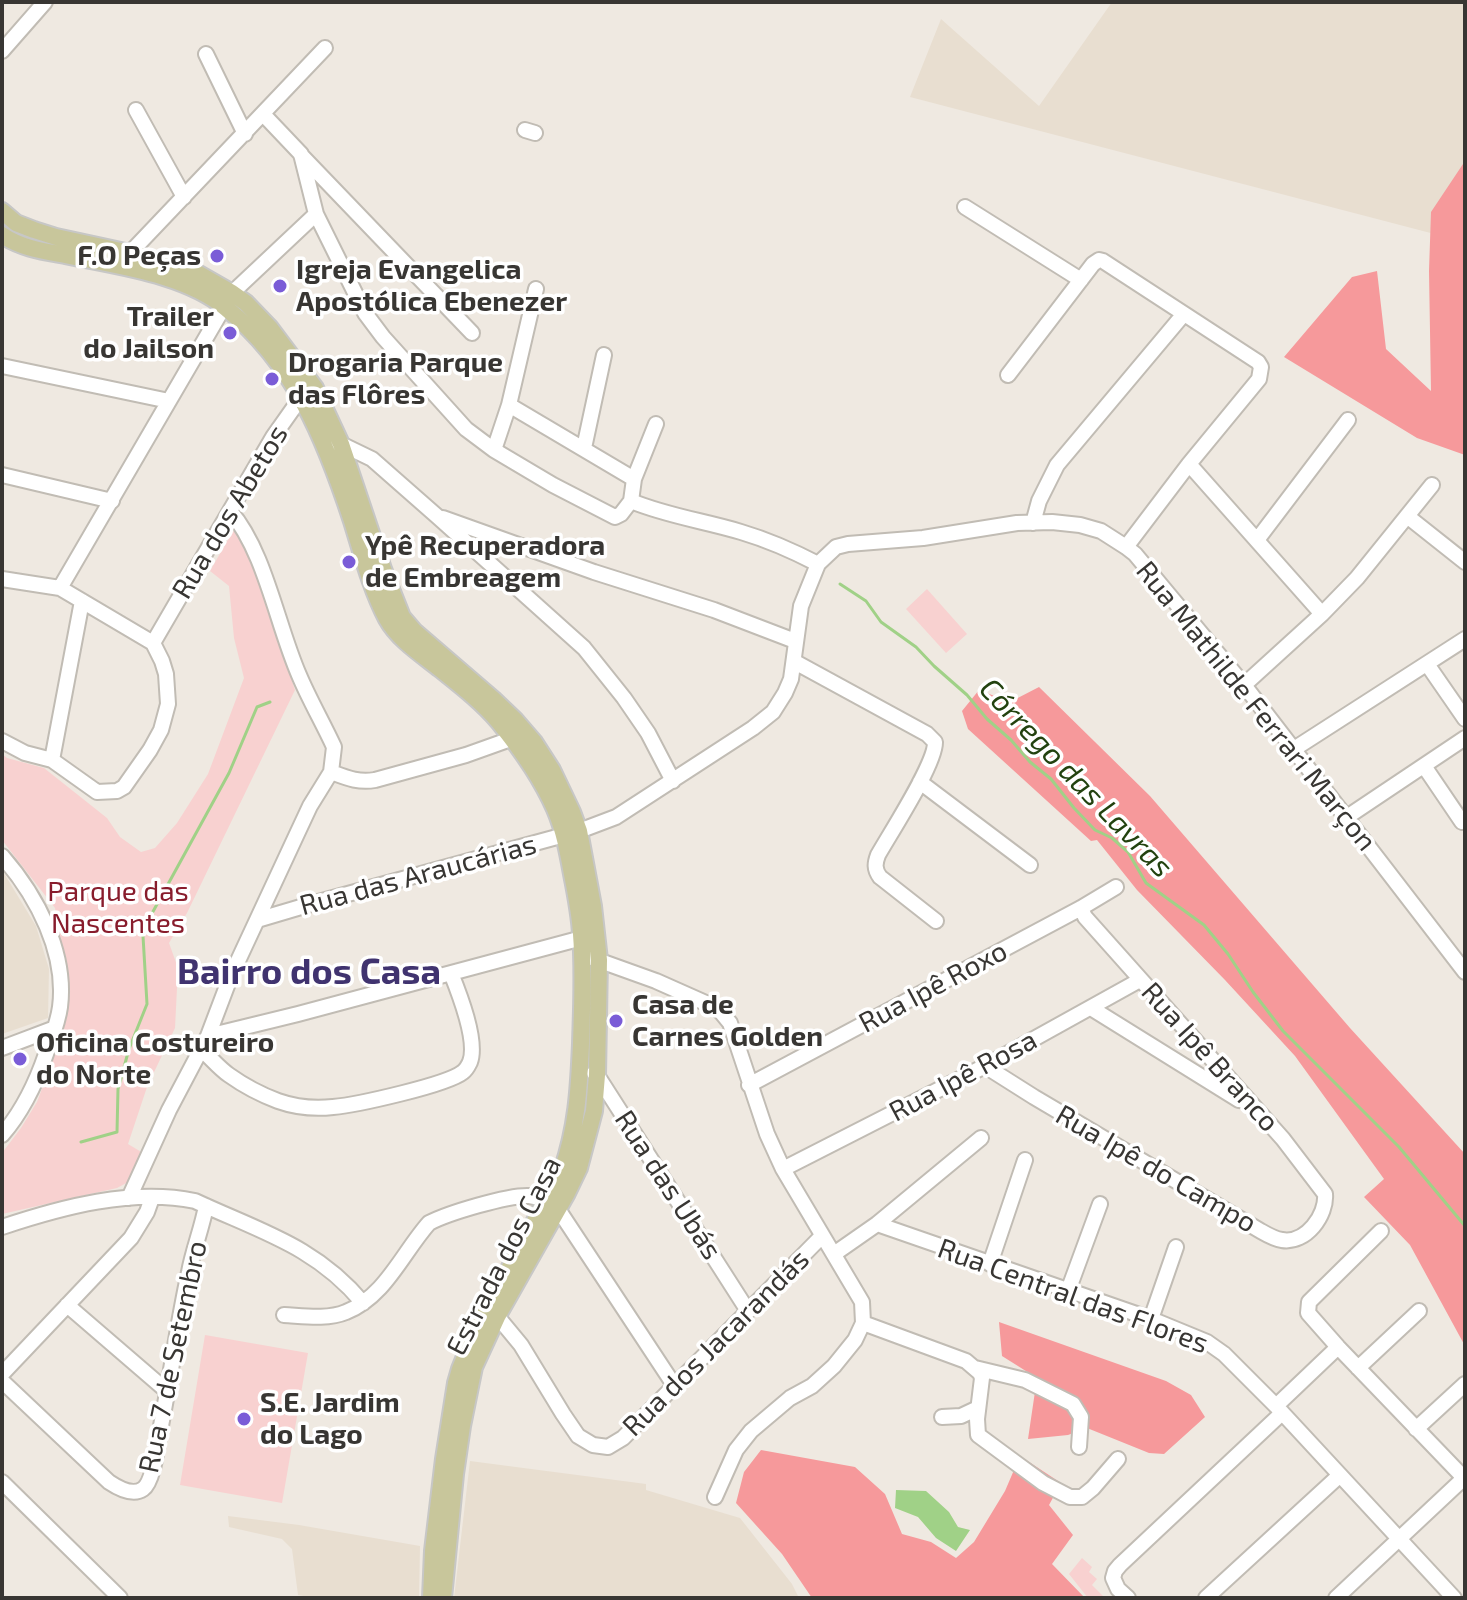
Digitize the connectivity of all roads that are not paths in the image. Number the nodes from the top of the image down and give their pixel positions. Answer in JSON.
{"nodes":[{"id":1,"x":45,"y":2,"type":"edge"},
{"id":2,"x":325,"y":48,"type":"dead end"},
{"id":3,"x":2,"y":51,"type":"edge"},
{"id":4,"x":206,"y":54,"type":"dead end"},
{"id":5,"x":136,"y":110,"type":"dead end"},
{"id":6,"x":263,"y":114,"type":"junction"},
{"id":7,"x":245,"y":134,"type":"junction"},
{"id":8,"x":301,"y":154,"type":"junction"},
{"id":9,"x":184,"y":197,"type":"junction"},
{"id":10,"x":965,"y":207,"type":"dead end"},
{"id":11,"x":2,"y":211,"type":"edge"},
{"id":12,"x":316,"y":214,"type":"junction"},
{"id":13,"x":2,"y":235,"type":"edge"},
{"id":14,"x":126,"y":260,"type":"junction"},
{"id":15,"x":1081,"y":280,"type":"junction"},
{"id":16,"x":536,"y":289,"type":"dead end"},
{"id":17,"x":228,"y":300,"type":"junction"},
{"id":18,"x":1183,"y":315,"type":"junction"},
{"id":19,"x":472,"y":333,"type":"dead end"},
{"id":20,"x":604,"y":355,"type":"dead end"},
{"id":21,"x":2,"y":366,"type":"edge"},
{"id":22,"x":1008,"y":375,"type":"dead end"},
{"id":23,"x":308,"y":392,"type":"junction"},
{"id":24,"x":169,"y":401,"type":"junction"},
{"id":25,"x":509,"y":405,"type":"junction"},
{"id":26,"x":1348,"y":420,"type":"dead end"},
{"id":27,"x":656,"y":424,"type":"dead end"},
{"id":28,"x":333,"y":445,"type":"junction"},
{"id":29,"x":584,"y":448,"type":"junction"},
{"id":30,"x":494,"y":450,"type":"junction"},
{"id":31,"x":1189,"y":464,"type":"junction"},
{"id":32,"x":2,"y":475,"type":"edge"},
{"id":33,"x":634,"y":479,"type":"junction"},
{"id":34,"x":1432,"y":485,"type":"dead end"},
{"id":35,"x":112,"y":501,"type":"junction"},
{"id":36,"x":631,"y":501,"type":"junction"},
{"id":37,"x":230,"y":511,"type":"junction"},
{"id":38,"x":1407,"y":516,"type":"junction"},
{"id":39,"x":438,"y":517,"type":"junction"},
{"id":40,"x":1033,"y":523,"type":"junction"},
{"id":41,"x":493,"y":536,"type":"junction"},
{"id":42,"x":1257,"y":540,"type":"junction"},
{"id":43,"x":1126,"y":547,"type":"junction"},
{"id":44,"x":481,"y":555,"type":"junction"},
{"id":45,"x":1465,"y":562,"type":"edge"},
{"id":46,"x":818,"y":564,"type":"junction"},
{"id":47,"x":2,"y":579,"type":"edge"},
{"id":48,"x":60,"y":588,"type":"junction"},
{"id":49,"x":82,"y":601,"type":"junction"},
{"id":50,"x":1322,"y":614,"type":"junction"},
{"id":51,"x":1465,"y":639,"type":"edge"},
{"id":52,"x":795,"y":641,"type":"junction"},
{"id":53,"x":153,"y":643,"type":"junction"},
{"id":54,"x":795,"y":662,"type":"junction"},
{"id":55,"x":1427,"y":664,"type":"junction"},
{"id":56,"x":1244,"y":685,"type":"junction"},
{"id":57,"x":1465,"y":719,"type":"edge"},
{"id":58,"x":519,"y":736,"type":"junction"},
{"id":59,"x":1465,"y":738,"type":"edge"},
{"id":60,"x":2,"y":741,"type":"edge"},
{"id":61,"x":1294,"y":749,"type":"junction"},
{"id":62,"x":52,"y":760,"type":"junction"},
{"id":63,"x":1424,"y":766,"type":"junction"},
{"id":64,"x":331,"y":772,"type":"junction"},
{"id":65,"x":673,"y":781,"type":"junction"},
{"id":66,"x":920,"y":782,"type":"junction"},
{"id":67,"x":1347,"y":817,"type":"junction"},
{"id":68,"x":1462,"y":822,"type":"dead end"},
{"id":69,"x":571,"y":833,"type":"junction"},
{"id":70,"x":2,"y":856,"type":"edge"},
{"id":71,"x":1030,"y":865,"type":"dead end"},
{"id":72,"x":1116,"y":887,"type":"dead end"},
{"id":73,"x":1081,"y":908,"type":"junction"},
{"id":74,"x":257,"y":920,"type":"junction"},
{"id":75,"x":936,"y":921,"type":"dead end"},
{"id":76,"x":590,"y":937,"type":"junction"},
{"id":77,"x":582,"y":956,"type":"junction"},
{"id":78,"x":599,"y":960,"type":"junction"},
{"id":79,"x":1465,"y":972,"type":"edge"},
{"id":80,"x":451,"y":973,"type":"junction"},
{"id":81,"x":1140,"y":980,"type":"junction"},
{"id":82,"x":1091,"y":1008,"type":"junction"},
{"id":83,"x":55,"y":1028,"type":"junction"},
{"id":84,"x":208,"y":1036,"type":"junction"},
{"id":85,"x":2,"y":1048,"type":"edge"},
{"id":86,"x":202,"y":1050,"type":"junction"},
{"id":87,"x":193,"y":1065,"type":"junction"},
{"id":88,"x":985,"y":1066,"type":"junction"},
{"id":89,"x":580,"y":1067,"type":"junction"},
{"id":90,"x":229,"y":1075,"type":"junction"},
{"id":91,"x":597,"y":1075,"type":"junction"},
{"id":92,"x":749,"y":1085,"type":"junction"},
{"id":93,"x":1250,"y":1101,"type":"junction"},
{"id":94,"x":2,"y":1135,"type":"edge"},
{"id":95,"x":981,"y":1138,"type":"dead end"},
{"id":96,"x":1025,"y":1160,"type":"dead end"},
{"id":97,"x":783,"y":1169,"type":"junction"},
{"id":98,"x":129,"y":1198,"type":"junction"},
{"id":99,"x":152,"y":1198,"type":"junction"},
{"id":100,"x":1100,"y":1204,"type":"dead end"},
{"id":101,"x":552,"y":1205,"type":"junction"},
{"id":102,"x":206,"y":1206,"type":"junction"},
{"id":103,"x":1324,"y":1211,"type":"joint"},
{"id":104,"x":877,"y":1224,"type":"junction"},
{"id":105,"x":2,"y":1227,"type":"edge"},
{"id":106,"x":1381,"y":1231,"type":"dead end"},
{"id":107,"x":822,"y":1236,"type":"junction"},
{"id":108,"x":1176,"y":1247,"type":"dead end"},
{"id":109,"x":834,"y":1254,"type":"junction"},
{"id":110,"x":990,"y":1264,"type":"junction"},
{"id":111,"x":1068,"y":1291,"type":"junction"},
{"id":112,"x":363,"y":1303,"type":"junction"},
{"id":113,"x":67,"y":1305,"type":"junction"},
{"id":114,"x":493,"y":1311,"type":"junction"},
{"id":115,"x":748,"y":1311,"type":"junction"},
{"id":116,"x":1419,"y":1311,"type":"dead end"},
{"id":117,"x":284,"y":1315,"type":"dead end"},
{"id":118,"x":1151,"y":1319,"type":"junction"},
{"id":119,"x":863,"y":1323,"type":"junction"},
{"id":120,"x":1338,"y":1347,"type":"junction"},
{"id":121,"x":975,"y":1368,"type":"junction"},
{"id":122,"x":1358,"y":1368,"type":"junction"},
{"id":123,"x":2,"y":1374,"type":"edge"},
{"id":124,"x":2,"y":1381,"type":"edge"},
{"id":125,"x":1465,"y":1384,"type":"edge"},
{"id":126,"x":674,"y":1385,"type":"junction"},
{"id":127,"x":168,"y":1392,"type":"junction"},
{"id":128,"x":978,"y":1408,"type":"junction"},
{"id":129,"x":1279,"y":1410,"type":"junction"},
{"id":130,"x":458,"y":1411,"type":"junction"},
{"id":131,"x":942,"y":1417,"type":"dead end"},
{"id":132,"x":1416,"y":1429,"type":"junction"},
{"id":133,"x":1079,"y":1447,"type":"dead end"},
{"id":134,"x":1118,"y":1459,"type":"dead end"},
{"id":135,"x":1340,"y":1475,"type":"junction"},
{"id":136,"x":1464,"y":1479,"type":"edge"},
{"id":137,"x":2,"y":1482,"type":"edge"},
{"id":138,"x":715,"y":1497,"type":"dead end"},
{"id":139,"x":1400,"y":1540,"type":"junction"},
{"id":140,"x":120,"y":1598,"type":"edge"},
{"id":141,"x":431,"y":1598,"type":"edge"},
{"id":142,"x":443,"y":1598,"type":"edge"},
{"id":143,"x":1128,"y":1598,"type":"edge"},
{"id":144,"x":1206,"y":1598,"type":"edge"},
{"id":145,"x":1336,"y":1598,"type":"edge"},
{"id":146,"x":1454,"y":1598,"type":"edge"}],
"edges":[{"from":1,"to":3,"type":"street"},
{"from":2,"to":6,"type":"street"},
{"from":4,"to":7,"type":"street"},
{"from":5,"to":9,"type":"street"},
{"from":6,"to":7,"type":"street"},
{"from":6,"to":8,"type":"street"},
{"from":7,"to":9,"type":"street"},
{"from":8,"to":12,"type":"street"},
{"from":8,"to":19,"type":"street"},
{"from":9,"to":14,"type":"street"},
{"from":10,"to":15,"type":"street"},
{"from":11,"to":14,"type":"main road","name":"Estrada dos Casa"},
{"from":12,"to":17,"type":"street"},
{"from":12,"to":30,"type":"street"},
{"from":13,"to":14,"type":"main road","name":"Estrada dos Casa"},
{"from":14,"to":17,"type":"main road","name":"Estrada dos Casa"},
{"from":15,"to":18,"type":"street"},
{"from":15,"to":22,"type":"street"},
{"from":16,"to":25,"type":"street"},
{"from":17,"to":23,"type":"main road","name":"Estrada dos Casa"},
{"from":17,"to":24,"type":"street"},
{"from":18,"to":31,"type":"street"},
{"from":18,"to":40,"type":"street"},
{"from":20,"to":29,"type":"street"},
{"from":21,"to":24,"type":"street"},
{"from":23,"to":28,"type":"main road","name":"Estrada dos Casa"},
{"from":23,"to":37,"type":"street","name":"Rua dos Abetos"},
{"from":24,"to":35,"type":"street"},
{"from":25,"to":29,"type":"street"},
{"from":25,"to":30,"type":"street"},
{"from":26,"to":42,"type":"street"},
{"from":27,"to":33,"type":"street"},
{"from":28,"to":39,"type":"street"},
{"from":28,"to":58,"type":"main road","name":"Estrada dos Casa"},
{"from":29,"to":33,"type":"street"},
{"from":30,"to":36,"type":"street"},
{"from":31,"to":42,"type":"street"},
{"from":31,"to":43,"type":"street"},
{"from":32,"to":35,"type":"street"},
{"from":33,"to":36,"type":"street"},
{"from":34,"to":38,"type":"street"},
{"from":35,"to":48,"type":"street"},
{"from":36,"to":46,"type":"street"},
{"from":37,"to":53,"type":"street","name":"Rua dos Abetos"},
{"from":37,"to":64,"type":"street"},
{"from":38,"to":45,"type":"street"},
{"from":38,"to":50,"type":"street"},
{"from":39,"to":41,"type":"street"},
{"from":39,"to":44,"type":"street"},
{"from":40,"to":43,"type":"street","name":"Rua Mathilde Ferrari Marçon"},
{"from":40,"to":46,"type":"street","name":"Rua Mathilde Ferrari Marçon"},
{"from":41,"to":44,"type":"street"},
{"from":41,"to":52,"type":"street"},
{"from":42,"to":50,"type":"street"},
{"from":43,"to":56,"type":"street","name":"Rua Mathilde Ferrari Marçon"},
{"from":44,"to":65,"type":"street"},
{"from":46,"to":52,"type":"street"},
{"from":47,"to":48,"type":"street"},
{"from":48,"to":49,"type":"street"},
{"from":49,"to":53,"type":"street"},
{"from":49,"to":62,"type":"street"},
{"from":50,"to":56,"type":"street"},
{"from":51,"to":55,"type":"street"},
{"from":52,"to":54,"type":"street"},
{"from":53,"to":62,"type":"street"},
{"from":54,"to":65,"type":"street"},
{"from":54,"to":66,"type":"street"},
{"from":55,"to":57,"type":"street"},
{"from":55,"to":61,"type":"street"},
{"from":56,"to":61,"type":"street","name":"Rua Mathilde Ferrari Marçon"},
{"from":58,"to":64,"type":"street"},
{"from":58,"to":69,"type":"main road","name":"Estrada dos Casa"},
{"from":59,"to":63,"type":"street"},
{"from":60,"to":62,"type":"street"},
{"from":61,"to":67,"type":"street","name":"Rua Mathilde Ferrari Marçon"},
{"from":63,"to":67,"type":"street"},
{"from":63,"to":68,"type":"street"},
{"from":64,"to":74,"type":"street"},
{"from":65,"to":69,"type":"street"},
{"from":66,"to":71,"type":"street"},
{"from":66,"to":75,"type":"street"},
{"from":67,"to":79,"type":"street","name":"Rua Mathilde Ferrari Marçon"},
{"from":69,"to":74,"type":"street","name":"Rua das Araucárias"},
{"from":69,"to":76,"type":"main road","name":"Estrada dos Casa"},
{"from":70,"to":83,"type":"street"},
{"from":72,"to":73,"type":"street","name":"Rua Ipê Roxo"},
{"from":73,"to":81,"type":"street","name":"Rua Ipê Branco"},
{"from":73,"to":92,"type":"street","name":"Rua Ipê Roxo"},
{"from":74,"to":84,"type":"street"},
{"from":76,"to":77,"type":"main road","name":"Estrada dos Casa"},
{"from":76,"to":78,"type":"main road","name":"Estrada dos Casa"},
{"from":76,"to":80,"type":"street"},
{"from":77,"to":78,"type":"street"},
{"from":77,"to":89,"type":"main road","name":"Estrada dos Casa"},
{"from":78,"to":91,"type":"main road","name":"Estrada dos Casa"},
{"from":78,"to":92,"type":"street"},
{"from":80,"to":84,"type":"street"},
{"from":80,"to":90,"type":"street"},
{"from":81,"to":82,"type":"street","name":"Rua Ipê Rosa"},
{"from":81,"to":93,"type":"street","name":"Rua Ipê Branco"},
{"from":82,"to":88,"type":"street","name":"Rua Ipê Rosa"},
{"from":82,"to":93,"type":"street"},
{"from":83,"to":85,"type":"street"},
{"from":83,"to":94,"type":"street"},
{"from":84,"to":86,"type":"street"},
{"from":86,"to":87,"type":"street"},
{"from":86,"to":90,"type":"street"},
{"from":87,"to":90,"type":"street"},
{"from":87,"to":98,"type":"street"},
{"from":88,"to":97,"type":"street","name":"Rua Ipê Rosa"},
{"from":88,"to":103,"type":"street","name":"Rua Ipê do Campo"},
{"from":89,"to":91,"type":"street"},
{"from":89,"to":101,"type":"main road","name":"Estrada dos Casa"},
{"from":91,"to":101,"type":"main road","name":"Estrada dos Casa"},
{"from":91,"to":115,"type":"street","name":"Rua das Ubás"},
{"from":92,"to":97,"type":"street"},
{"from":93,"to":103,"type":"street","name":"Rua Ipê Branco"},
{"from":95,"to":104,"type":"street"},
{"from":96,"to":110,"type":"street"},
{"from":97,"to":107,"type":"street"},
{"from":98,"to":99,"type":"street"},
{"from":98,"to":105,"type":"street"},
{"from":99,"to":102,"type":"street"},
{"from":99,"to":113,"type":"street"},
{"from":100,"to":111,"type":"street"},
{"from":101,"to":112,"type":"street"},
{"from":101,"to":114,"type":"main road","name":"Estrada dos Casa"},
{"from":101,"to":126,"type":"street"},
{"from":102,"to":112,"type":"street"},
{"from":102,"to":127,"type":"street","name":"Rua 7 de Setembro"},
{"from":104,"to":109,"type":"street"},
{"from":104,"to":110,"type":"street","name":"Rua Central das Flores"},
{"from":106,"to":120,"type":"street"},
{"from":107,"to":109,"type":"street"},
{"from":107,"to":115,"type":"street","name":"Rua dos Jacarandás"},
{"from":108,"to":118,"type":"street"},
{"from":109,"to":119,"type":"street"},
{"from":110,"to":111,"type":"street","name":"Rua Central das Flores"},
{"from":111,"to":118,"type":"street","name":"Rua Central das Flores"},
{"from":112,"to":117,"type":"street"},
{"from":113,"to":123,"type":"street"},
{"from":113,"to":127,"type":"street"},
{"from":114,"to":126,"type":"street","name":"Rua dos Jacarandás"},
{"from":114,"to":130,"type":"main road","name":"Estrada dos Casa"},
{"from":115,"to":126,"type":"street","name":"Rua dos Jacarandás"},
{"from":116,"to":122,"type":"street"},
{"from":118,"to":129,"type":"street","name":"Rua Central das Flores"},
{"from":119,"to":121,"type":"street"},
{"from":119,"to":138,"type":"street"},
{"from":120,"to":122,"type":"street"},
{"from":120,"to":129,"type":"street"},
{"from":121,"to":128,"type":"street"},
{"from":121,"to":133,"type":"street"},
{"from":122,"to":132,"type":"street"},
{"from":124,"to":127,"type":"street","name":"Rua 7 de Setembro"},
{"from":125,"to":132,"type":"street"},
{"from":128,"to":131,"type":"street"},
{"from":128,"to":134,"type":"street"},
{"from":129,"to":135,"type":"street","name":"Rua Central das Flores"},
{"from":129,"to":143,"type":"street"},
{"from":130,"to":141,"type":"main road","name":"Estrada dos Casa"},
{"from":130,"to":142,"type":"main road","name":"Estrada dos Casa"},
{"from":132,"to":136,"type":"street"},
{"from":135,"to":139,"type":"street","name":"Rua Central das Flores"},
{"from":135,"to":144,"type":"street"},
{"from":136,"to":139,"type":"street"},
{"from":137,"to":140,"type":"street"},
{"from":139,"to":145,"type":"street"},
{"from":139,"to":146,"type":"street","name":"Rua Central das Flores"}]}
